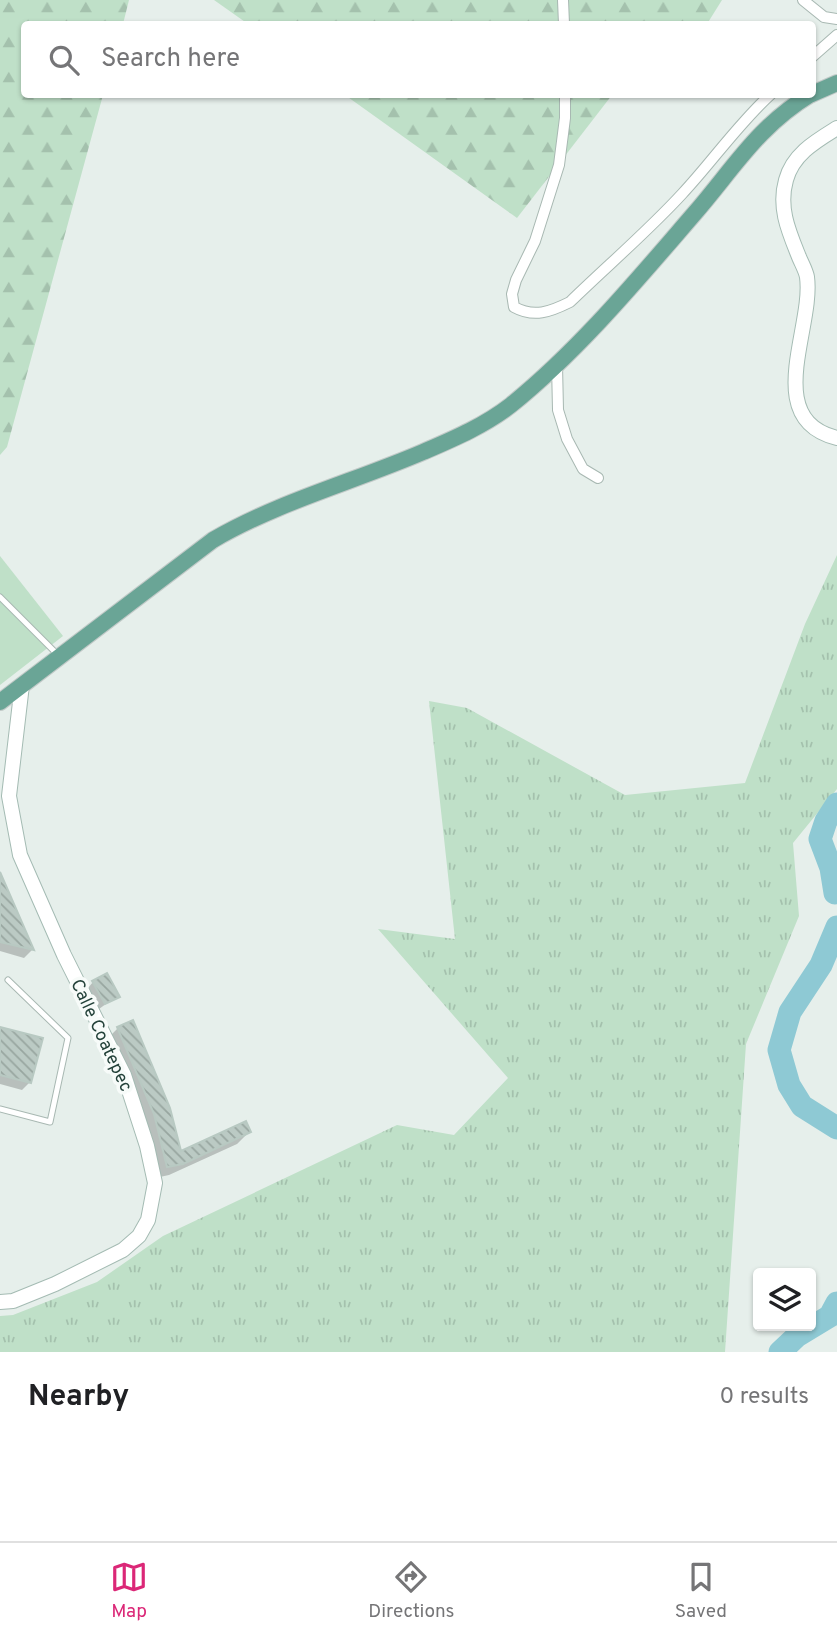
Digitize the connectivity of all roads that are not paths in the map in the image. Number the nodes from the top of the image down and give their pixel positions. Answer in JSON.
{"nodes":[{"id":1,"x":563,"y":0,"type":"edge"},
{"id":2,"x":803,"y":0,"type":"edge"},
{"id":3,"x":837,"y":19,"type":"edge"},
{"id":4,"x":564,"y":21,"type":"edge"},
{"id":5,"x":837,"y":36,"type":"edge"},
{"id":6,"x":816,"y":54,"type":"edge"},
{"id":7,"x":837,"y":83,"type":"edge"},
{"id":8,"x":816,"y":92,"type":"edge"},
{"id":9,"x":565,"y":98,"type":"edge"},
{"id":10,"x":767,"y":98,"type":"edge"},
{"id":11,"x":805,"y":98,"type":"edge"},
{"id":12,"x":837,"y":128,"type":"edge"},
{"id":13,"x":679,"y":197,"type":"junction"},
{"id":14,"x":696,"y":212,"type":"junction"},
{"id":15,"x":557,"y":365,"type":"junction"},
{"id":16,"x":837,"y":438,"type":"edge"},
{"id":17,"x":598,"y":478,"type":"dead end"},
{"id":18,"x":0,"y":597,"type":"edge"},
{"id":19,"x":60,"y":656,"type":"junction"},
{"id":20,"x":22,"y":685,"type":"junction"},
{"id":21,"x":0,"y":702,"type":"edge"},
{"id":22,"x":8,"y":979,"type":"dead end"},
{"id":23,"x":0,"y":1109,"type":"edge"},
{"id":24,"x":0,"y":1303,"type":"edge"}],
"edges":[{"from":1,"to":4,"type":"street"},
{"from":2,"to":3,"type":"street"},
{"from":5,"to":6,"type":"street"},
{"from":7,"to":8,"type":"main road"},
{"from":9,"to":13,"type":"street"},
{"from":10,"to":13,"type":"street"},
{"from":11,"to":14,"type":"main road"},
{"from":12,"to":16,"type":"main road"},
{"from":13,"to":14,"type":"street"},
{"from":14,"to":15,"type":"main road"},
{"from":15,"to":17,"type":"street"},
{"from":15,"to":19,"type":"main road"},
{"from":18,"to":19,"type":"lane"},
{"from":19,"to":20,"type":"main road"},
{"from":20,"to":21,"type":"main road"},
{"from":20,"to":24,"type":"main road","name":"Calle Coatepec"},
{"from":22,"to":23,"type":"lane"}]}
